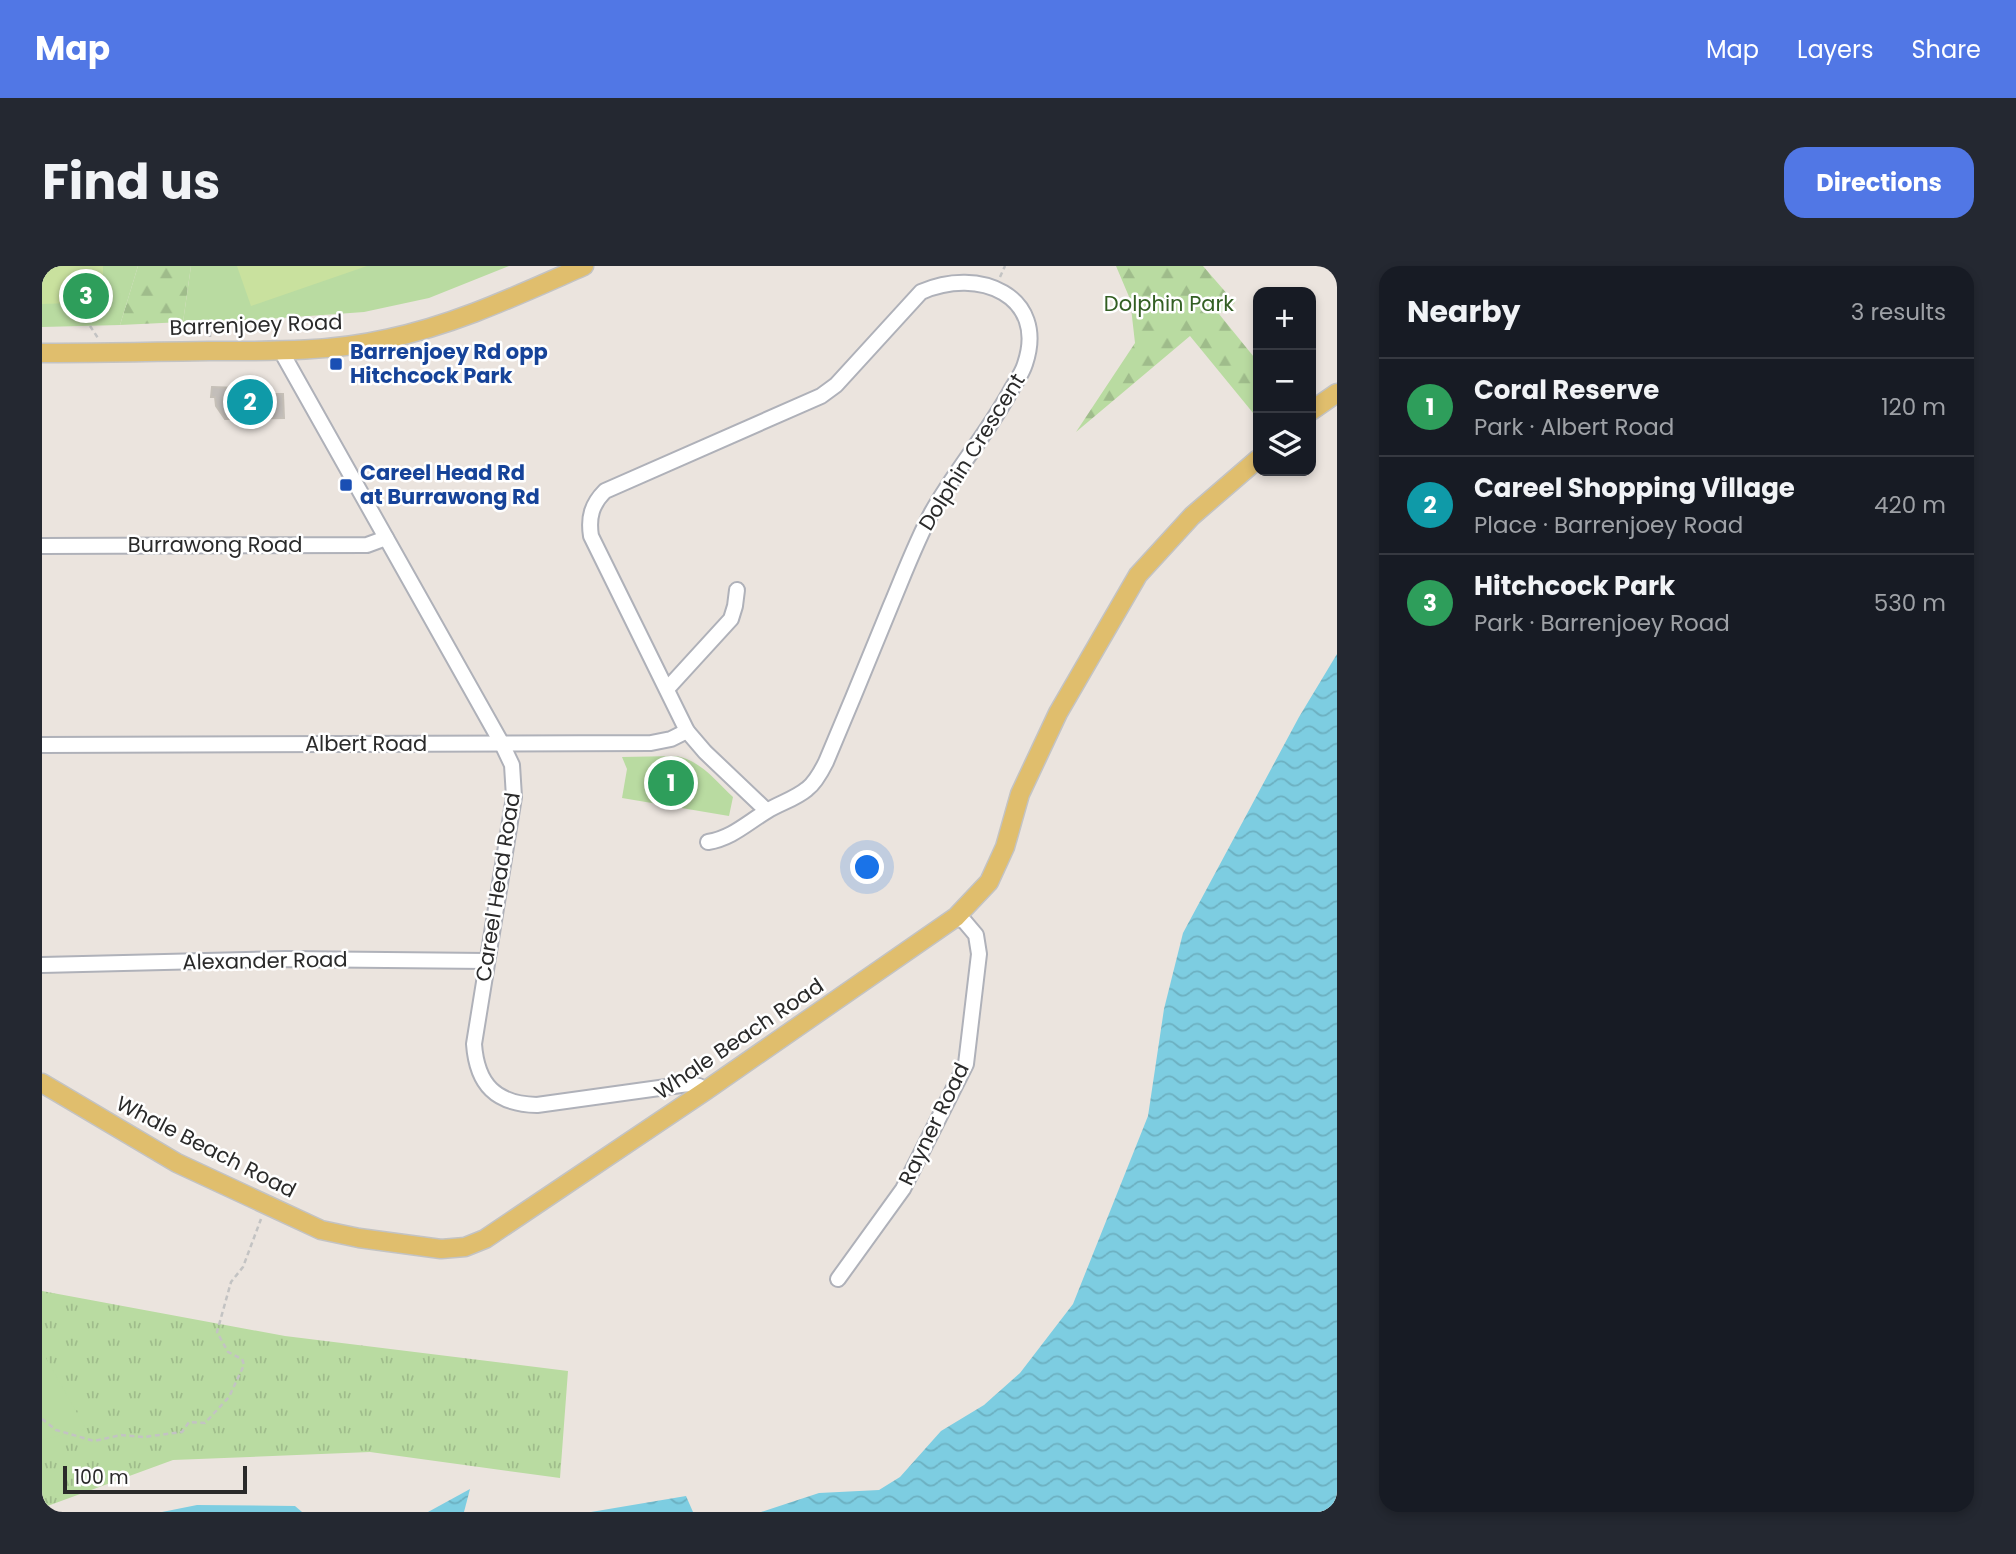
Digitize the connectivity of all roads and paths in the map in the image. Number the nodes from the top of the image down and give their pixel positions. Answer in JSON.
{"nodes":[{"id":1,"x":584,"y":266,"type":"edge"},
{"id":2,"x":1005,"y":266,"type":"edge"},
{"id":3,"x":997,"y":283,"type":"junction"},
{"id":4,"x":281,"y":351,"type":"junction"},
{"id":5,"x":42,"y":353,"type":"edge"},
{"id":6,"x":1337,"y":393,"type":"edge"},
{"id":7,"x":1316,"y":408,"type":"edge"},
{"id":8,"x":1253,"y":463,"type":"edge"},
{"id":9,"x":386,"y":538,"type":"junction"},
{"id":10,"x":42,"y":546,"type":"edge"},
{"id":11,"x":737,"y":590,"type":"dead end"},
{"id":12,"x":667,"y":689,"type":"junction"},
{"id":13,"x":687,"y":731,"type":"junction"},
{"id":14,"x":502,"y":744,"type":"junction"},
{"id":15,"x":42,"y":745,"type":"edge"},
{"id":16,"x":767,"y":811,"type":"junction"},
{"id":17,"x":708,"y":842,"type":"dead end"},
{"id":18,"x":956,"y":916,"type":"junction"},
{"id":19,"x":487,"y":961,"type":"junction"},
{"id":20,"x":42,"y":965,"type":"edge"},
{"id":21,"x":42,"y":1083,"type":"edge"},
{"id":22,"x":705,"y":1091,"type":"junction"},
{"id":23,"x":266,"y":1206,"type":"junction"},
{"id":24,"x":838,"y":1279,"type":"dead end"},
{"id":25,"x":42,"y":1419,"type":"edge"}],
"edges":[{"from":1,"to":4,"type":"main road","name":"Barrenjoey Road"},
{"from":2,"to":3,"type":"path"},
{"from":3,"to":12,"type":"street"},
{"from":3,"to":16,"type":"street","name":"Dolphin Crescent"},
{"from":4,"to":5,"type":"main road","name":"Barrenjoey Road"},
{"from":4,"to":9,"type":"street","name":"Careel Head Road"},
{"from":6,"to":7,"type":"main road"},
{"from":8,"to":18,"type":"main road","name":"Whale Beach Road"},
{"from":9,"to":10,"type":"street","name":"Burrawong Road"},
{"from":9,"to":14,"type":"street","name":"Careel Head Road"},
{"from":11,"to":12,"type":"street"},
{"from":12,"to":13,"type":"street"},
{"from":13,"to":14,"type":"street","name":"Albert Road"},
{"from":13,"to":16,"type":"street"},
{"from":14,"to":15,"type":"street","name":"Albert Road"},
{"from":14,"to":19,"type":"street","name":"Careel Head Road"},
{"from":16,"to":17,"type":"street","name":"Dolphin Crescent"},
{"from":18,"to":22,"type":"main road","name":"Whale Beach Road"},
{"from":18,"to":24,"type":"street","name":"Rayner Road"},
{"from":19,"to":20,"type":"street","name":"Alexander Road"},
{"from":19,"to":22,"type":"street","name":"Careel Head Road"},
{"from":21,"to":23,"type":"main road","name":"Whale Beach Road"},
{"from":22,"to":23,"type":"main road","name":"Whale Beach Road"},
{"from":23,"to":25,"type":"path"}]}
